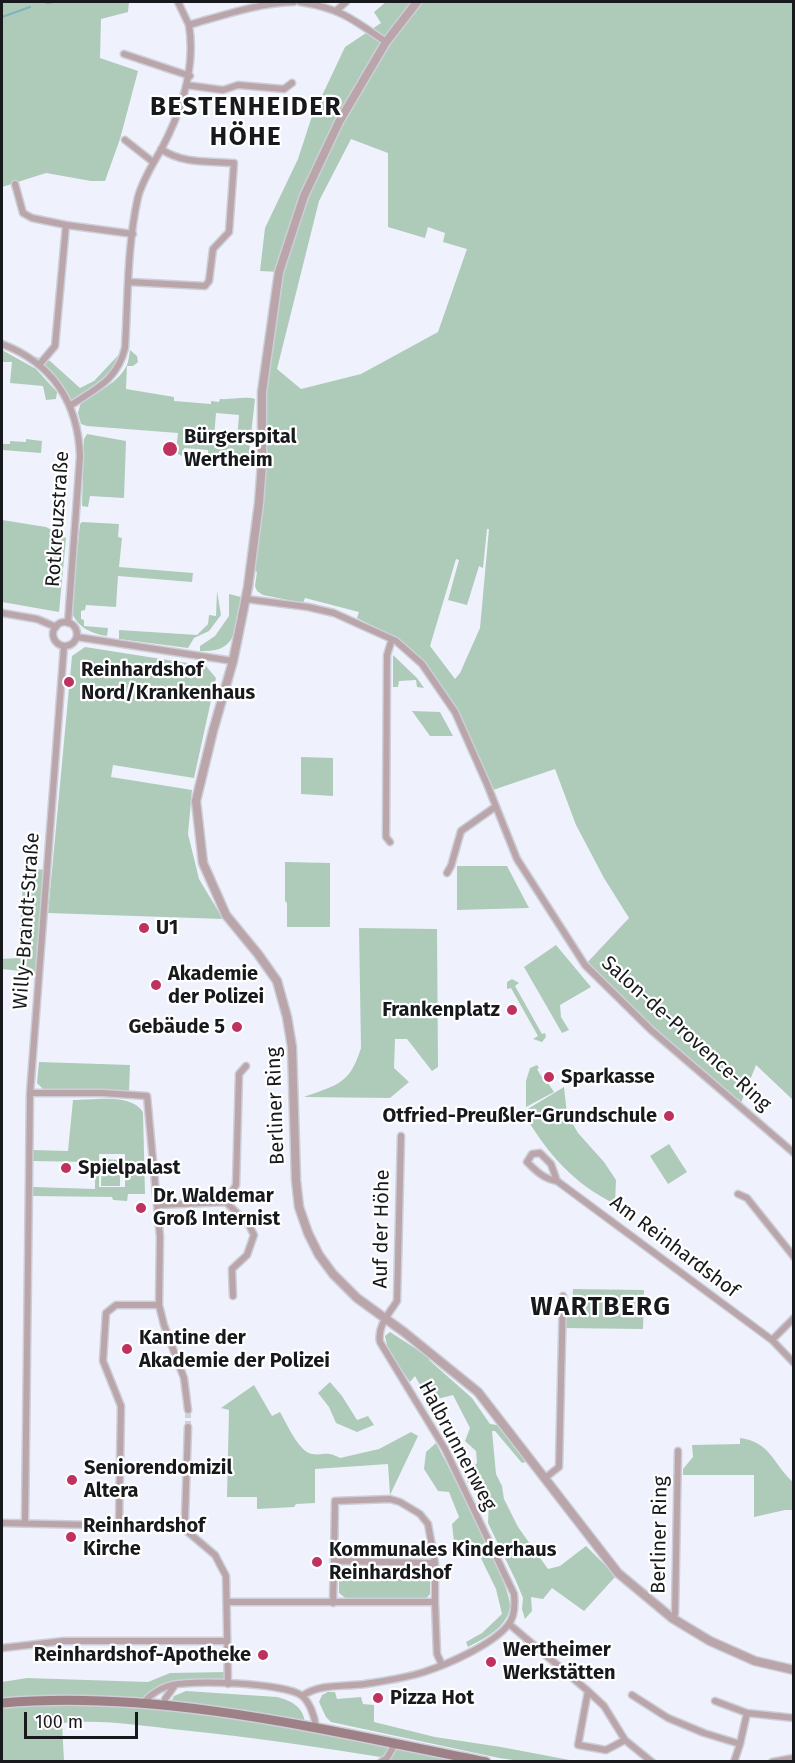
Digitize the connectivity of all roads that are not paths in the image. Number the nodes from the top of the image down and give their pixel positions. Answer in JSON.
{"nodes":[{"id":1,"x":178,"y":2,"type":"edge"},
{"id":2,"x":294,"y":2,"type":"edge"},
{"id":3,"x":300,"y":2,"type":"edge"},
{"id":4,"x":346,"y":2,"type":"edge"},
{"id":5,"x":417,"y":2,"type":"edge"},
{"id":6,"x":338,"y":10,"type":"junction"},
{"id":7,"x":189,"y":25,"type":"junction"},
{"id":8,"x":386,"y":42,"type":"junction"},
{"id":9,"x":123,"y":54,"type":"dead end"},
{"id":10,"x":190,"y":76,"type":"junction"},
{"id":11,"x":292,"y":82,"type":"dead end"},
{"id":12,"x":186,"y":85,"type":"junction"},
{"id":13,"x":125,"y":140,"type":"dead end"},
{"id":14,"x":161,"y":150,"type":"junction"},
{"id":15,"x":153,"y":162,"type":"junction"},
{"id":16,"x":15,"y":184,"type":"dead end"},
{"id":17,"x":66,"y":225,"type":"junction"},
{"id":18,"x":133,"y":234,"type":"junction"},
{"id":19,"x":129,"y":282,"type":"junction"},
{"id":20,"x":2,"y":344,"type":"edge"},
{"id":21,"x":39,"y":365,"type":"junction"},
{"id":22,"x":70,"y":405,"type":"junction"},
{"id":23,"x":246,"y":599,"type":"junction"},
{"id":24,"x":2,"y":613,"type":"edge"},
{"id":25,"x":68,"y":623,"type":"junction"},
{"id":26,"x":56,"y":627,"type":"junction"},
{"id":27,"x":77,"y":637,"type":"junction"},
{"id":28,"x":392,"y":639,"type":"junction"},
{"id":29,"x":64,"y":646,"type":"junction"},
{"id":30,"x":233,"y":661,"type":"junction"},
{"id":31,"x":495,"y":807,"type":"junction"},
{"id":32,"x":390,"y":842,"type":"dead end"},
{"id":33,"x":447,"y":873,"type":"dead end"},
{"id":34,"x":246,"y":1066,"type":"dead end"},
{"id":35,"x":30,"y":1093,"type":"junction"},
{"id":36,"x":400,"y":1136,"type":"dead end"},
{"id":37,"x":794,"y":1153,"type":"edge"},
{"id":38,"x":557,"y":1181,"type":"junction"},
{"id":39,"x":738,"y":1194,"type":"dead end"},
{"id":40,"x":226,"y":1202,"type":"junction"},
{"id":41,"x":157,"y":1205,"type":"junction"},
{"id":42,"x":794,"y":1257,"type":"edge"},
{"id":43,"x":233,"y":1296,"type":"dead end"},
{"id":44,"x":563,"y":1296,"type":"dead end"},
{"id":45,"x":159,"y":1305,"type":"junction"},
{"id":46,"x":794,"y":1318,"type":"edge"},
{"id":47,"x":385,"y":1320,"type":"junction"},
{"id":48,"x":772,"y":1340,"type":"junction"},
{"id":49,"x":794,"y":1363,"type":"edge"},
{"id":50,"x":188,"y":1410,"type":"tunnel mouth"},
{"id":51,"x":188,"y":1427,"type":"tunnel mouth"},
{"id":52,"x":678,"y":1451,"type":"dead end"},
{"id":53,"x":545,"y":1478,"type":"junction"},
{"id":54,"x":2,"y":1523,"type":"edge"},
{"id":55,"x":25,"y":1523,"type":"junction"},
{"id":56,"x":119,"y":1525,"type":"junction"},
{"id":57,"x":182,"y":1527,"type":"junction"},
{"id":58,"x":334,"y":1561,"type":"junction"},
{"id":59,"x":435,"y":1563,"type":"junction"},
{"id":60,"x":227,"y":1602,"type":"junction"},
{"id":61,"x":435,"y":1602,"type":"junction"},
{"id":62,"x":333,"y":1603,"type":"junction"},
{"id":63,"x":672,"y":1618,"type":"junction"},
{"id":64,"x":509,"y":1624,"type":"junction"},
{"id":65,"x":227,"y":1641,"type":"junction"},
{"id":66,"x":2,"y":1648,"type":"edge"},
{"id":67,"x":442,"y":1665,"type":"junction"},
{"id":68,"x":794,"y":1670,"type":"edge"},
{"id":69,"x":228,"y":1684,"type":"junction"},
{"id":70,"x":175,"y":1685,"type":"junction"},
{"id":71,"x":588,"y":1690,"type":"junction"},
{"id":72,"x":632,"y":1695,"type":"dead end"},
{"id":73,"x":302,"y":1696,"type":"junction"},
{"id":74,"x":715,"y":1701,"type":"dead end"},
{"id":75,"x":2,"y":1703,"type":"edge"},
{"id":76,"x":143,"y":1704,"type":"junction"},
{"id":77,"x":165,"y":1706,"type":"junction"},
{"id":78,"x":747,"y":1713,"type":"junction"},
{"id":79,"x":794,"y":1718,"type":"edge"},
{"id":80,"x":316,"y":1728,"type":"junction"},
{"id":81,"x":625,"y":1740,"type":"junction"},
{"id":82,"x":395,"y":1743,"type":"junction"},
{"id":83,"x":741,"y":1744,"type":"junction"},
{"id":84,"x":794,"y":1758,"type":"edge"},
{"id":85,"x":381,"y":1761,"type":"edge"},
{"id":86,"x":486,"y":1761,"type":"edge"},
{"id":87,"x":652,"y":1761,"type":"edge"},
{"id":88,"x":734,"y":1761,"type":"edge"},
{"id":89,"x":772,"y":1761,"type":"edge"}],
"edges":[{"from":1,"to":7,"type":"street"},
{"from":2,"to":7,"type":"street"},
{"from":3,"to":6,"type":"street"},
{"from":4,"to":6,"type":"street"},
{"from":5,"to":8,"type":"street","name":"Berliner Ring"},
{"from":6,"to":8,"type":"street"},
{"from":7,"to":10,"type":"street"},
{"from":8,"to":23,"type":"street","name":"Berliner Ring"},
{"from":9,"to":10,"type":"street"},
{"from":10,"to":12,"type":"street"},
{"from":11,"to":12,"type":"street"},
{"from":12,"to":14,"type":"street"},
{"from":13,"to":15,"type":"street"},
{"from":14,"to":15,"type":"street"},
{"from":14,"to":19,"type":"street"},
{"from":15,"to":18,"type":"street"},
{"from":16,"to":17,"type":"street"},
{"from":17,"to":18,"type":"street"},
{"from":17,"to":21,"type":"street"},
{"from":18,"to":19,"type":"street"},
{"from":19,"to":22,"type":"street"},
{"from":20,"to":21,"type":"street","name":"Rotkreuzstraße"},
{"from":21,"to":22,"type":"street","name":"Rotkreuzstraße"},
{"from":22,"to":25,"type":"street","name":"Rotkreuzstraße"},
{"from":23,"to":28,"type":"street","name":"Salon-de-Provence-Ring"},
{"from":23,"to":30,"type":"street","name":"Berliner Ring"},
{"from":24,"to":26,"type":"street"},
{"from":25,"to":26,"type":"street"},
{"from":25,"to":27,"type":"street"},
{"from":26,"to":29,"type":"street"},
{"from":27,"to":29,"type":"street"},
{"from":27,"to":30,"type":"street"},
{"from":28,"to":31,"type":"street","name":"Salon-de-Provence-Ring"},
{"from":28,"to":32,"type":"street"},
{"from":29,"to":35,"type":"street","name":"Willy-Brandt-Straße"},
{"from":30,"to":47,"type":"street","name":"Berliner Ring"},
{"from":31,"to":33,"type":"street"},
{"from":31,"to":37,"type":"street","name":"Salon-de-Provence-Ring"},
{"from":34,"to":40,"type":"street"},
{"from":35,"to":41,"type":"street"},
{"from":35,"to":55,"type":"street","name":"Willy-Brandt-Straße"},
{"from":36,"to":47,"type":"street","name":"Auf der Höhe"},
{"from":38,"to":38,"type":"street","name":"Am Reinhardshof"},
{"from":38,"to":48,"type":"street","name":"Am Reinhardshof"},
{"from":39,"to":42,"type":"street"},
{"from":40,"to":41,"type":"street"},
{"from":40,"to":43,"type":"street"},
{"from":41,"to":45,"type":"street"},
{"from":44,"to":53,"type":"street"},
{"from":45,"to":50,"type":"street"},
{"from":45,"to":56,"type":"street"},
{"from":46,"to":48,"type":"street"},
{"from":47,"to":53,"type":"street","name":"Berliner Ring"},
{"from":47,"to":64,"type":"street","name":"Halbrunnenweg"},
{"from":48,"to":49,"type":"street","name":"Am Reinhardshof"},
{"from":51,"to":57,"type":"street"},
{"from":52,"to":63,"type":"street","name":"Berliner Ring"},
{"from":53,"to":63,"type":"street","name":"Berliner Ring"},
{"from":54,"to":55,"type":"street"},
{"from":55,"to":56,"type":"street"},
{"from":56,"to":57,"type":"street"},
{"from":57,"to":60,"type":"street"},
{"from":58,"to":59,"type":"street"},
{"from":58,"to":59,"type":"street"},
{"from":58,"to":62,"type":"street"},
{"from":59,"to":61,"type":"street"},
{"from":60,"to":62,"type":"street"},
{"from":60,"to":65,"type":"street"},
{"from":61,"to":62,"type":"street"},
{"from":61,"to":67,"type":"street"},
{"from":63,"to":68,"type":"street","name":"Berliner Ring"},
{"from":64,"to":67,"type":"street"},
{"from":64,"to":71,"type":"street"},
{"from":65,"to":66,"type":"street"},
{"from":65,"to":69,"type":"street"},
{"from":67,"to":73,"type":"street"},
{"from":69,"to":70,"type":"street"},
{"from":69,"to":73,"type":"street"},
{"from":70,"to":76,"type":"street"},
{"from":70,"to":77,"type":"street"},
{"from":71,"to":81,"type":"street"},
{"from":71,"to":81,"type":"street"},
{"from":72,"to":83,"type":"street"},
{"from":73,"to":80,"type":"street"},
{"from":74,"to":78,"type":"street"},
{"from":75,"to":76,"type":"main road"},
{"from":76,"to":77,"type":"main road"},
{"from":77,"to":80,"type":"main road"},
{"from":78,"to":79,"type":"street"},
{"from":78,"to":83,"type":"street"},
{"from":80,"to":82,"type":"main road"},
{"from":81,"to":87,"type":"street"},
{"from":82,"to":85,"type":"street"},
{"from":82,"to":86,"type":"main road"},
{"from":83,"to":88,"type":"street"},
{"from":84,"to":89,"type":"street"}]}
